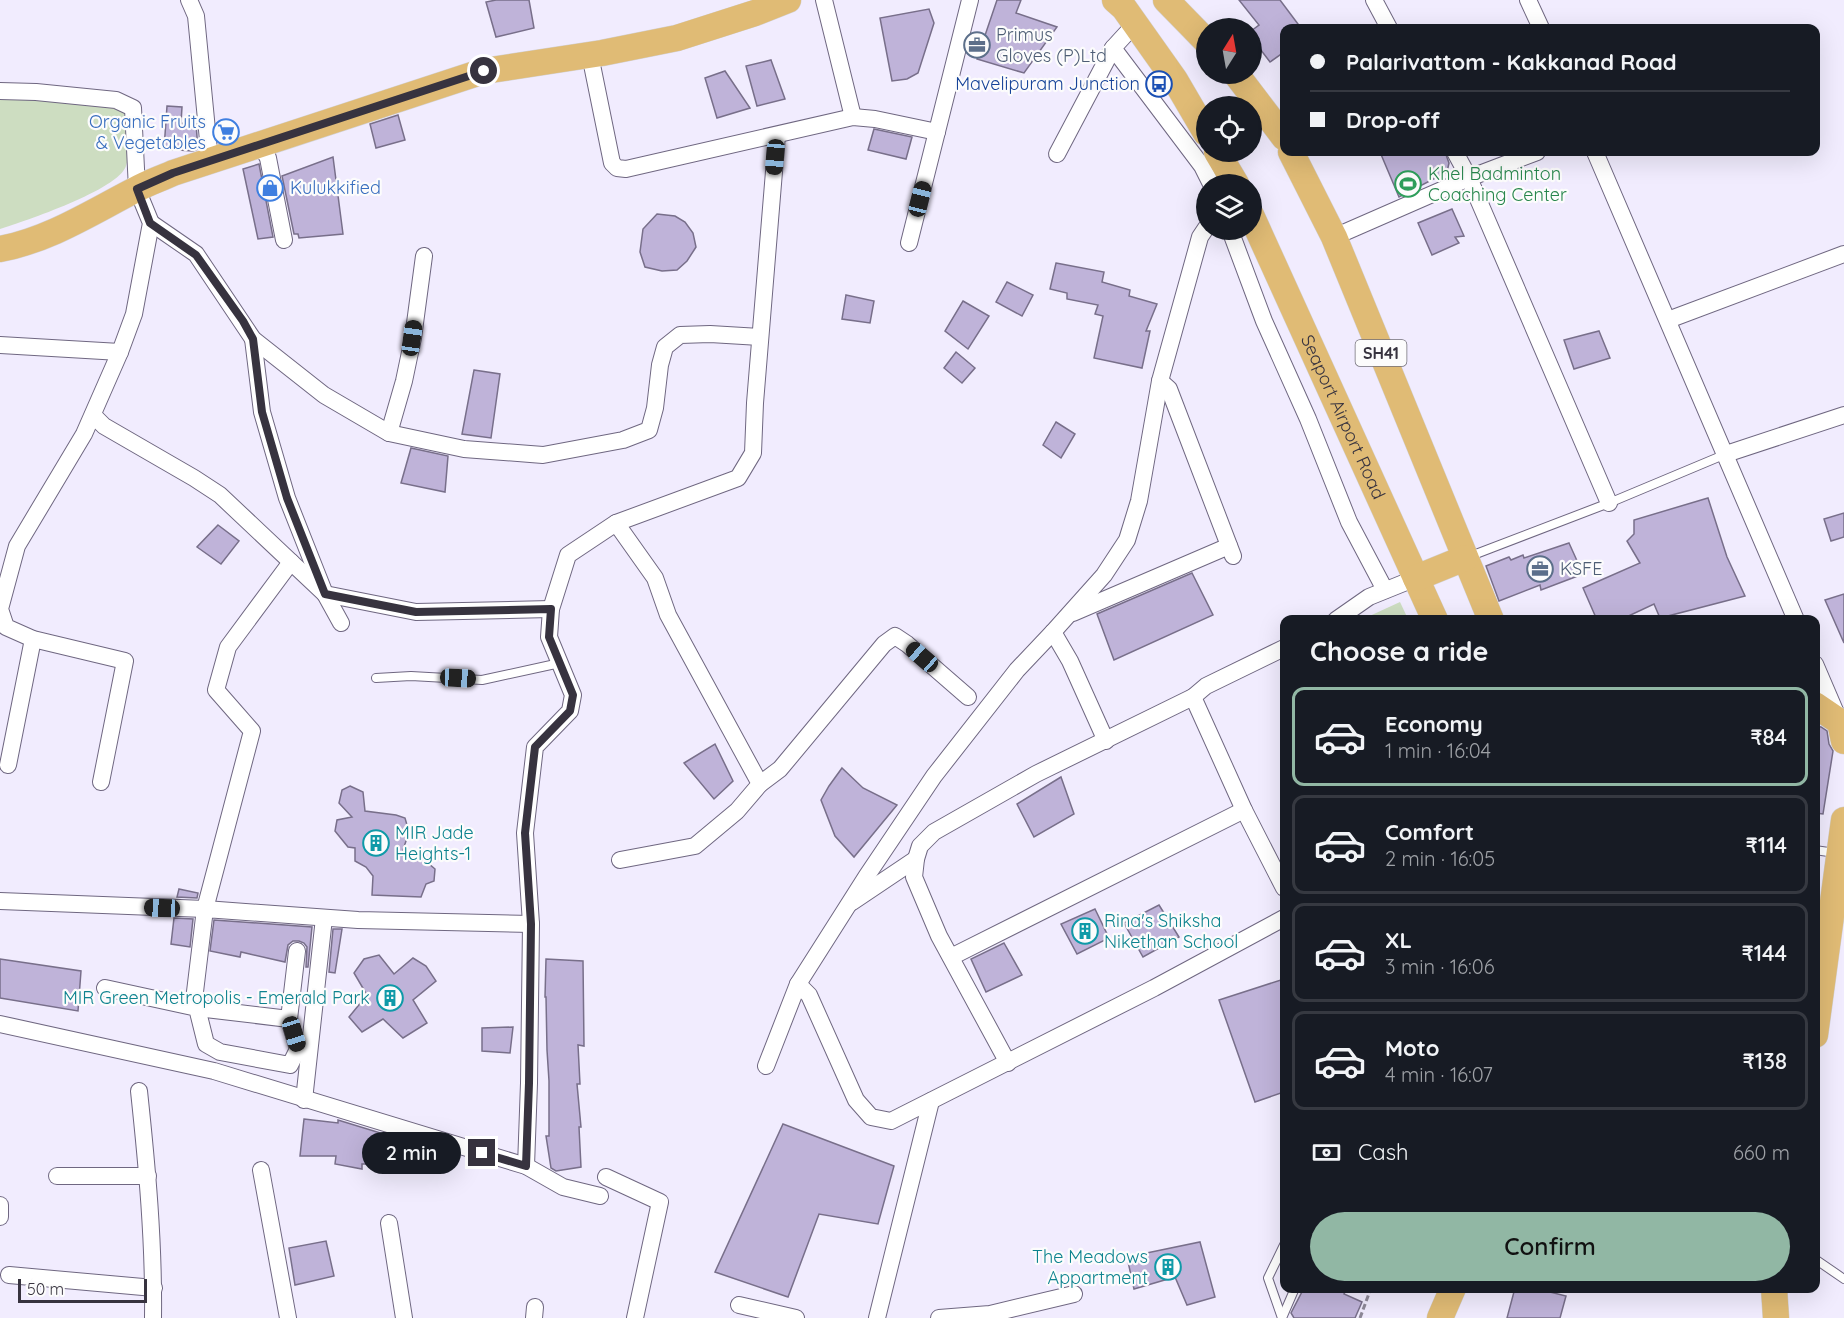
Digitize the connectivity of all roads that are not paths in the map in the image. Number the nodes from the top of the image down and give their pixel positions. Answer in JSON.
{"nodes":[{"id":1,"x":189,"y":0,"type":"edge"},
{"id":2,"x":788,"y":0,"type":"edge"},
{"id":3,"x":824,"y":0,"type":"edge"},
{"id":4,"x":970,"y":0,"type":"edge"},
{"id":5,"x":1115,"y":0,"type":"edge"},
{"id":6,"x":1166,"y":0,"type":"edge"},
{"id":7,"x":1374,"y":0,"type":"edge"},
{"id":8,"x":1528,"y":0,"type":"edge"},
{"id":9,"x":1136,"y":24,"type":"junction"},
{"id":10,"x":1387,"y":24,"type":"edge"},
{"id":11,"x":1539,"y":24,"type":"edge"},
{"id":12,"x":1196,"y":31,"type":"edge"},
{"id":13,"x":1113,"y":48,"type":"junction"},
{"id":14,"x":590,"y":55,"type":"junction"},
{"id":15,"x":1244,"y":84,"type":"edge"},
{"id":16,"x":0,"y":90,"type":"edge"},
{"id":17,"x":1196,"y":116,"type":"edge"},
{"id":18,"x":853,"y":117,"type":"junction"},
{"id":19,"x":937,"y":132,"type":"junction"},
{"id":20,"x":1280,"y":132,"type":"edge"},
{"id":21,"x":777,"y":135,"type":"junction"},
{"id":22,"x":260,"y":144,"type":"junction"},
{"id":23,"x":1057,"y":154,"type":"dead end"},
{"id":24,"x":1294,"y":156,"type":"edge"},
{"id":25,"x":1457,"y":156,"type":"edge"},
{"id":26,"x":1527,"y":156,"type":"edge"},
{"id":27,"x":1597,"y":156,"type":"edge"},
{"id":28,"x":210,"y":161,"type":"junction"},
{"id":29,"x":1206,"y":174,"type":"edge"},
{"id":30,"x":1469,"y":178,"type":"junction"},
{"id":31,"x":137,"y":189,"type":"junction"},
{"id":32,"x":150,"y":223,"type":"junction"},
{"id":33,"x":1334,"y":237,"type":"junction"},
{"id":34,"x":1262,"y":239,"type":"edge"},
{"id":35,"x":284,"y":240,"type":"dead end"},
{"id":36,"x":1199,"y":240,"type":"edge"},
{"id":37,"x":1234,"y":240,"type":"edge"},
{"id":38,"x":909,"y":243,"type":"dead end"},
{"id":39,"x":0,"y":249,"type":"edge"},
{"id":40,"x":1844,"y":254,"type":"edge"},
{"id":41,"x":424,"y":256,"type":"dead end"},
{"id":42,"x":1668,"y":320,"type":"junction"},
{"id":43,"x":760,"y":337,"type":"junction"},
{"id":44,"x":253,"y":339,"type":"junction"},
{"id":45,"x":0,"y":345,"type":"edge"},
{"id":46,"x":120,"y":352,"type":"junction"},
{"id":47,"x":1160,"y":381,"type":"junction"},
{"id":48,"x":93,"y":415,"type":"junction"},
{"id":49,"x":1844,"y":415,"type":"edge"},
{"id":50,"x":389,"y":433,"type":"junction"},
{"id":51,"x":1725,"y":454,"type":"junction"},
{"id":52,"x":1609,"y":503,"type":"junction"},
{"id":53,"x":616,"y":522,"type":"junction"},
{"id":54,"x":1465,"y":558,"type":"junction"},
{"id":55,"x":291,"y":562,"type":"junction"},
{"id":56,"x":1416,"y":578,"type":"junction"},
{"id":57,"x":1385,"y":590,"type":"junction"},
{"id":58,"x":325,"y":594,"type":"junction"},
{"id":59,"x":551,"y":609,"type":"junction"},
{"id":60,"x":1343,"y":615,"type":"edge"},
{"id":61,"x":1433,"y":615,"type":"edge"},
{"id":62,"x":1489,"y":615,"type":"edge"},
{"id":63,"x":1794,"y":615,"type":"edge"},
{"id":64,"x":1067,"y":616,"type":"junction"},
{"id":65,"x":341,"y":623,"type":"dead end"},
{"id":66,"x":3,"y":629,"type":"edge"},
{"id":67,"x":1053,"y":632,"type":"junction"},
{"id":68,"x":33,"y":639,"type":"junction"},
{"id":69,"x":1280,"y":650,"type":"edge"},
{"id":70,"x":560,"y":663,"type":"junction"},
{"id":71,"x":1820,"y":676,"type":"edge"},
{"id":72,"x":376,"y":678,"type":"dead end"},
{"id":73,"x":968,"y":697,"type":"dead end"},
{"id":74,"x":1194,"y":697,"type":"junction"},
{"id":75,"x":1820,"y":709,"type":"edge"},
{"id":76,"x":1843,"y":729,"type":"edge"},
{"id":77,"x":1106,"y":741,"type":"junction"},
{"id":78,"x":8,"y":765,"type":"dead end"},
{"id":79,"x":101,"y":782,"type":"dead end"},
{"id":80,"x":760,"y":784,"type":"junction"},
{"id":81,"x":1244,"y":810,"type":"junction"},
{"id":82,"x":1844,"y":820,"type":"edge"},
{"id":83,"x":1827,"y":852,"type":"edge"},
{"id":84,"x":916,"y":859,"type":"junction"},
{"id":85,"x":620,"y":860,"type":"dead end"},
{"id":86,"x":1280,"y":880,"type":"edge"},
{"id":87,"x":0,"y":901,"type":"edge"},
{"id":88,"x":849,"y":903,"type":"junction"},
{"id":89,"x":205,"y":909,"type":"junction"},
{"id":90,"x":324,"y":918,"type":"junction"},
{"id":91,"x":1280,"y":920,"type":"edge"},
{"id":92,"x":531,"y":924,"type":"junction"},
{"id":93,"x":297,"y":951,"type":"dead end"},
{"id":94,"x":951,"y":957,"type":"junction"},
{"id":95,"x":1820,"y":959,"type":"edge"},
{"id":96,"x":798,"y":984,"type":"junction"},
{"id":97,"x":105,"y":988,"type":"dead end"},
{"id":98,"x":197,"y":1008,"type":"junction"},
{"id":99,"x":289,"y":1019,"type":"junction"},
{"id":100,"x":0,"y":1024,"type":"edge"},
{"id":101,"x":1008,"y":1063,"type":"junction"},
{"id":102,"x":766,"y":1066,"type":"dead end"},
{"id":103,"x":139,"y":1091,"type":"dead end"},
{"id":104,"x":304,"y":1100,"type":"junction"},
{"id":105,"x":931,"y":1101,"type":"junction"},
{"id":106,"x":526,"y":1166,"type":"junction"},
{"id":107,"x":261,"y":1170,"type":"dead end"},
{"id":108,"x":57,"y":1176,"type":"dead end"},
{"id":109,"x":148,"y":1176,"type":"junction"},
{"id":110,"x":606,"y":1177,"type":"dead end"},
{"id":111,"x":600,"y":1196,"type":"dead end"},
{"id":112,"x":0,"y":1205,"type":"edge"},
{"id":113,"x":0,"y":1217,"type":"edge"},
{"id":114,"x":389,"y":1223,"type":"dead end"},
{"id":115,"x":1280,"y":1253,"type":"edge"},
{"id":116,"x":1820,"y":1262,"type":"edge"},
{"id":117,"x":9,"y":1275,"type":"dead end"},
{"id":118,"x":1844,"y":1279,"type":"edge"},
{"id":119,"x":153,"y":1288,"type":"junction"},
{"id":120,"x":1292,"y":1293,"type":"edge"},
{"id":121,"x":1451,"y":1293,"type":"edge"},
{"id":122,"x":1774,"y":1293,"type":"edge"},
{"id":123,"x":1074,"y":1294,"type":"dead end"},
{"id":124,"x":739,"y":1305,"type":"dead end"},
{"id":125,"x":1034,"y":1311,"type":"edge"},
{"id":126,"x":153,"y":1318,"type":"edge"},
{"id":127,"x":288,"y":1318,"type":"edge"},
{"id":128,"x":404,"y":1318,"type":"edge"},
{"id":129,"x":635,"y":1318,"type":"edge"},
{"id":130,"x":796,"y":1318,"type":"edge"},
{"id":131,"x":877,"y":1318,"type":"edge"},
{"id":132,"x":939,"y":1318,"type":"edge"},
{"id":133,"x":1282,"y":1318,"type":"edge"},
{"id":134,"x":1440,"y":1318,"type":"edge"},
{"id":135,"x":1776,"y":1318,"type":"edge"}],
"edges":[{"from":1,"to":28,"type":"street"},
{"from":2,"to":14,"type":"main road"},
{"from":3,"to":18,"type":"street"},
{"from":4,"to":19,"type":"street"},
{"from":5,"to":9,"type":"main road"},
{"from":6,"to":12,"type":"main road"},
{"from":7,"to":10,"type":"street"},
{"from":8,"to":11,"type":"street"},
{"from":9,"to":13,"type":"street"},
{"from":9,"to":17,"type":"main road"},
{"from":13,"to":23,"type":"street"},
{"from":13,"to":29,"type":"street"},
{"from":14,"to":21,"type":"street"},
{"from":14,"to":22,"type":"main road"},
{"from":15,"to":20,"type":"main road"},
{"from":16,"to":31,"type":"street"},
{"from":18,"to":19,"type":"street"},
{"from":18,"to":21,"type":"street"},
{"from":19,"to":38,"type":"street"},
{"from":21,"to":43,"type":"street"},
{"from":22,"to":28,"type":"main road"},
{"from":22,"to":35,"type":"street"},
{"from":24,"to":33,"type":"main road","number":"SH41"},
{"from":25,"to":30,"type":"street"},
{"from":26,"to":30,"type":"street"},
{"from":27,"to":42,"type":"street"},
{"from":28,"to":31,"type":"main road"},
{"from":30,"to":33,"type":"street"},
{"from":30,"to":52,"type":"street"},
{"from":31,"to":32,"type":"street"},
{"from":31,"to":39,"type":"main road"},
{"from":32,"to":44,"type":"street"},
{"from":32,"to":46,"type":"street"},
{"from":33,"to":54,"type":"main road","number":"SH41"},
{"from":34,"to":56,"type":"main road","name":"Seaport Airport Road"},
{"from":36,"to":47,"type":"street"},
{"from":37,"to":57,"type":"street"},
{"from":40,"to":42,"type":"street"},
{"from":41,"to":50,"type":"street"},
{"from":42,"to":51,"type":"street"},
{"from":43,"to":50,"type":"street"},
{"from":43,"to":53,"type":"street"},
{"from":44,"to":50,"type":"street"},
{"from":44,"to":58,"type":"street"},
{"from":45,"to":46,"type":"street"},
{"from":46,"to":48,"type":"street"},
{"from":47,"to":64,"type":"street"},
{"from":47,"to":64,"type":"street"},
{"from":48,"to":55,"type":"street"},
{"from":48,"to":66,"type":"street"},
{"from":49,"to":51,"type":"street"},
{"from":51,"to":52,"type":"lane"},
{"from":51,"to":63,"type":"street"},
{"from":52,"to":54,"type":"lane"},
{"from":53,"to":59,"type":"street"},
{"from":53,"to":80,"type":"street"},
{"from":54,"to":56,"type":"main road"},
{"from":54,"to":62,"type":"main road","number":"SH41"},
{"from":55,"to":58,"type":"street"},
{"from":55,"to":89,"type":"street"},
{"from":56,"to":57,"type":"street"},
{"from":56,"to":61,"type":"main road","name":"Seaport Airport Road"},
{"from":57,"to":60,"type":"street"},
{"from":58,"to":59,"type":"street"},
{"from":58,"to":65,"type":"street"},
{"from":59,"to":70,"type":"street"},
{"from":64,"to":67,"type":"street"},
{"from":66,"to":68,"type":"street"},
{"from":67,"to":77,"type":"street"},
{"from":67,"to":88,"type":"street"},
{"from":68,"to":78,"type":"street"},
{"from":68,"to":79,"type":"street"},
{"from":69,"to":74,"type":"street"},
{"from":70,"to":72,"type":"lane"},
{"from":70,"to":92,"type":"street"},
{"from":71,"to":76,"type":"street"},
{"from":73,"to":80,"type":"street"},
{"from":74,"to":77,"type":"street"},
{"from":74,"to":81,"type":"street"},
{"from":75,"to":76,"type":"main road"},
{"from":77,"to":84,"type":"street"},
{"from":80,"to":85,"type":"street"},
{"from":81,"to":86,"type":"street"},
{"from":81,"to":94,"type":"street"},
{"from":82,"to":83,"type":"main road"},
{"from":83,"to":95,"type":"main road"},
{"from":84,"to":88,"type":"street"},
{"from":84,"to":94,"type":"street"},
{"from":87,"to":89,"type":"street"},
{"from":88,"to":96,"type":"street"},
{"from":89,"to":90,"type":"street"},
{"from":89,"to":98,"type":"street"},
{"from":90,"to":92,"type":"street"},
{"from":90,"to":104,"type":"street"},
{"from":91,"to":101,"type":"street"},
{"from":92,"to":106,"type":"street"},
{"from":93,"to":99,"type":"street"},
{"from":94,"to":101,"type":"street"},
{"from":96,"to":102,"type":"street"},
{"from":96,"to":105,"type":"street"},
{"from":97,"to":98,"type":"street"},
{"from":98,"to":99,"type":"street"},
{"from":98,"to":99,"type":"street"},
{"from":100,"to":104,"type":"street"},
{"from":101,"to":105,"type":"street"},
{"from":103,"to":109,"type":"street"},
{"from":104,"to":106,"type":"street"},
{"from":105,"to":131,"type":"street"},
{"from":106,"to":111,"type":"street"},
{"from":107,"to":127,"type":"street"},
{"from":108,"to":109,"type":"street"},
{"from":109,"to":119,"type":"street"},
{"from":110,"to":129,"type":"street"},
{"from":112,"to":113,"type":"street"},
{"from":114,"to":128,"type":"street"},
{"from":115,"to":133,"type":"lane"},
{"from":116,"to":118,"type":"lane"},
{"from":117,"to":119,"type":"street"},
{"from":119,"to":126,"type":"street"},
{"from":120,"to":133,"type":"lane"},
{"from":121,"to":134,"type":"main road"},
{"from":122,"to":135,"type":"main road"},
{"from":123,"to":125,"type":"street"},
{"from":124,"to":130,"type":"street"},
{"from":125,"to":132,"type":"street"}]}
